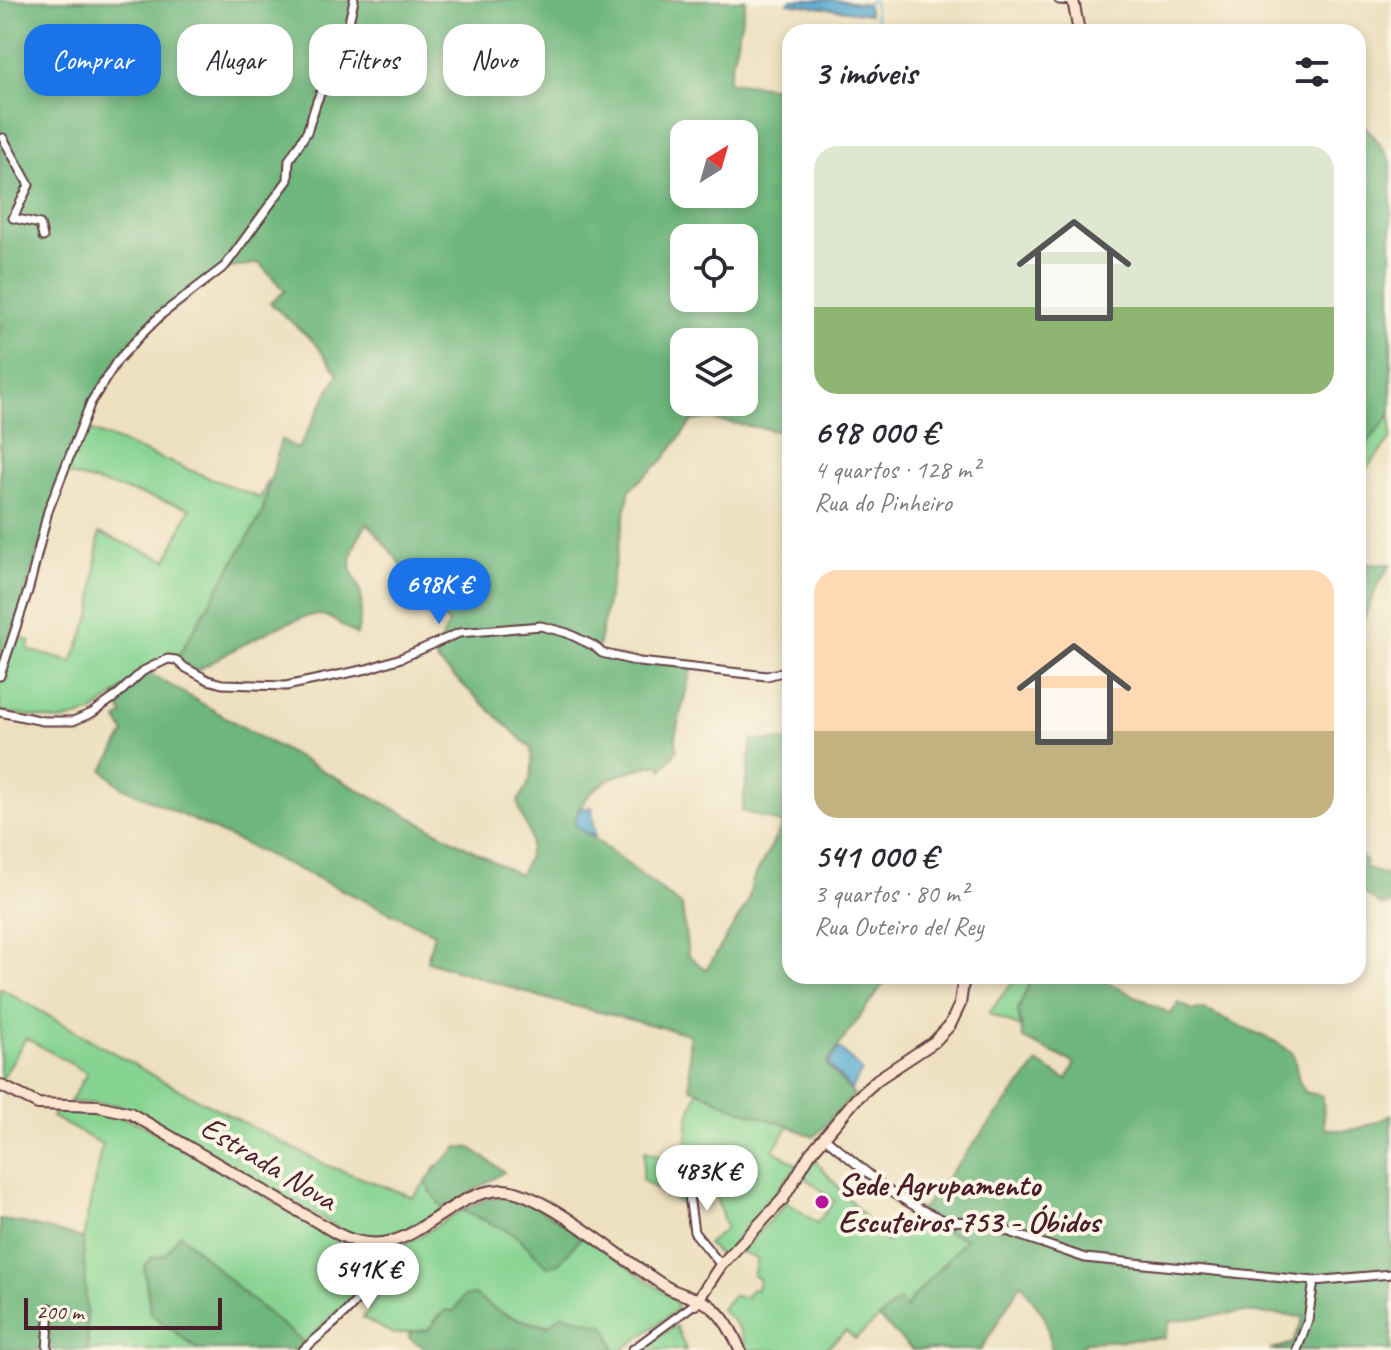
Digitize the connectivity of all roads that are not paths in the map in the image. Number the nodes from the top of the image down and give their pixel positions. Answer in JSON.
{"nodes":[{"id":1,"x":354,"y":0,"type":"edge"},
{"id":2,"x":1059,"y":0,"type":"edge"},
{"id":3,"x":1073,"y":0,"type":"edge"},
{"id":4,"x":1078,"y":24,"type":"edge"},
{"id":5,"x":3,"y":138,"type":"dead end"},
{"id":6,"x":43,"y":237,"type":"dead end"},
{"id":7,"x":782,"y":672,"type":"edge"},
{"id":8,"x":0,"y":676,"type":"edge"},
{"id":9,"x":0,"y":712,"type":"edge"},
{"id":10,"x":963,"y":984,"type":"edge"},
{"id":11,"x":0,"y":1085,"type":"edge"},
{"id":12,"x":824,"y":1137,"type":"junction"},
{"id":13,"x":685,"y":1166,"type":"dead end"},
{"id":14,"x":375,"y":1244,"type":"junction"},
{"id":15,"x":721,"y":1265,"type":"junction"},
{"id":16,"x":1391,"y":1274,"type":"edge"},
{"id":17,"x":1314,"y":1281,"type":"junction"},
{"id":18,"x":696,"y":1303,"type":"junction"},
{"id":19,"x":50,"y":1308,"type":"dead end"},
{"id":20,"x":47,"y":1350,"type":"edge"},
{"id":21,"x":303,"y":1350,"type":"edge"},
{"id":22,"x":632,"y":1350,"type":"edge"},
{"id":23,"x":740,"y":1350,"type":"edge"},
{"id":24,"x":1297,"y":1350,"type":"edge"}],
"edges":[{"from":1,"to":8,"type":"street"},
{"from":2,"to":3,"type":"street"},
{"from":3,"to":4,"type":"street"},
{"from":5,"to":6,"type":"street"},
{"from":7,"to":9,"type":"street"},
{"from":10,"to":12,"type":"street"},
{"from":11,"to":14,"type":"street","name":"Estrada Nova"},
{"from":12,"to":15,"type":"street"},
{"from":12,"to":17,"type":"street"},
{"from":13,"to":15,"type":"street"},
{"from":14,"to":18,"type":"street"},
{"from":14,"to":21,"type":"street"},
{"from":15,"to":18,"type":"street"},
{"from":16,"to":17,"type":"street"},
{"from":17,"to":24,"type":"street"},
{"from":18,"to":22,"type":"street"},
{"from":18,"to":23,"type":"street"},
{"from":19,"to":20,"type":"street"}]}
